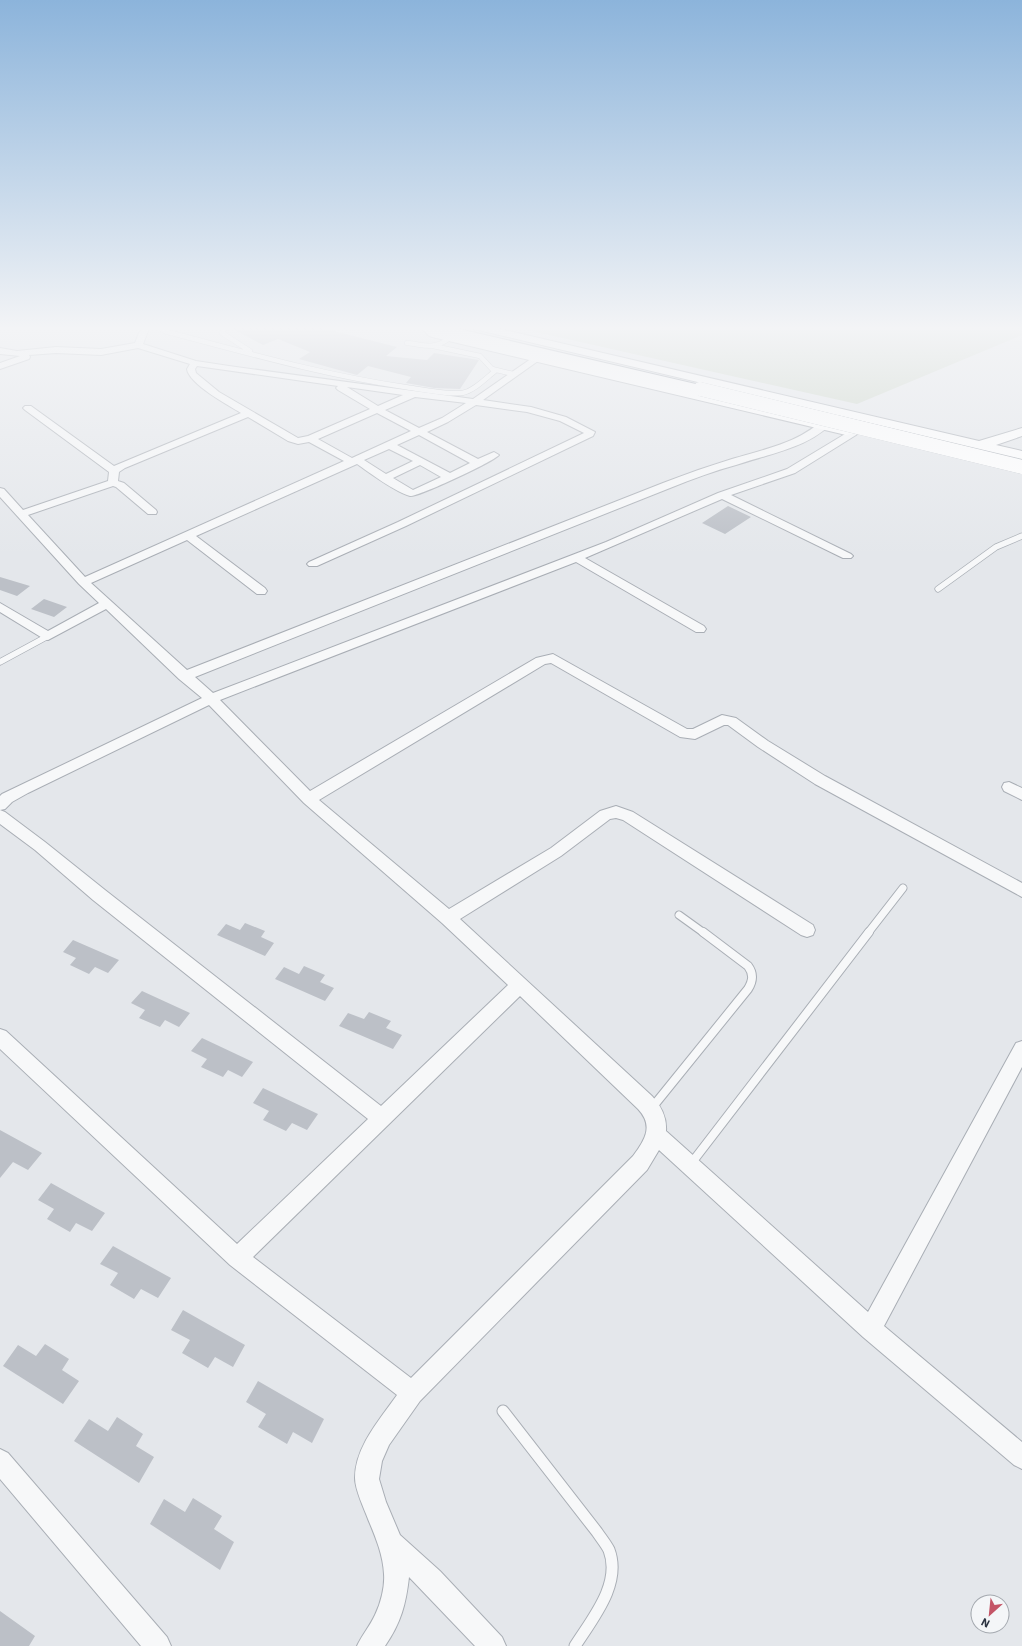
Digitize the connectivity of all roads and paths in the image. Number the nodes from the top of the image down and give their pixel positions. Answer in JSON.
{"nodes":[{"id":1,"x":230,"y":403,"type":"edge"},
{"id":2,"x":366,"y":403,"type":"edge"},
{"id":3,"x":394,"y":403,"type":"edge"},
{"id":4,"x":473,"y":403,"type":"joint"},
{"id":5,"x":724,"y":403,"type":"edge"},
{"id":6,"x":766,"y":403,"type":"edge"},
{"id":7,"x":771,"y":403,"type":"edge"},
{"id":8,"x":803,"y":403,"type":"edge"},
{"id":9,"x":28,"y":408,"type":"dead end"},
{"id":10,"x":378,"y":410,"type":"junction"},
{"id":11,"x":838,"y":411,"type":"junction"},
{"id":12,"x":247,"y":414,"type":"junction"},
{"id":13,"x":824,"y":426,"type":"junction"},
{"id":14,"x":913,"y":429,"type":"junction"},
{"id":15,"x":419,"y":432,"type":"junction"},
{"id":16,"x":1022,"y":432,"type":"edge"},
{"id":17,"x":853,"y":433,"type":"junction"},
{"id":18,"x":310,"y":439,"type":"junction"},
{"id":19,"x":1022,"y":442,"type":"edge"},
{"id":20,"x":390,"y":445,"type":"junction"},
{"id":21,"x":904,"y":445,"type":"junction"},
{"id":22,"x":980,"y":445,"type":"junction"},
{"id":23,"x":996,"y":449,"type":"junction"},
{"id":24,"x":494,"y":455,"type":"dead end"},
{"id":25,"x":1022,"y":455,"type":"edge"},
{"id":26,"x":967,"y":460,"type":"junction"},
{"id":27,"x":355,"y":461,"type":"junction"},
{"id":28,"x":421,"y":461,"type":"junction"},
{"id":29,"x":1022,"y":461,"type":"edge"},
{"id":30,"x":479,"y":463,"type":"junction"},
{"id":31,"x":984,"y":464,"type":"junction"},
{"id":32,"x":1022,"y":467,"type":"edge"},
{"id":33,"x":114,"y":471,"type":"junction"},
{"id":34,"x":1022,"y":473,"type":"edge"},
{"id":35,"x":450,"y":477,"type":"junction"},
{"id":36,"x":385,"y":478,"type":"junction"},
{"id":37,"x":113,"y":483,"type":"junction"},
{"id":38,"x":0,"y":491,"type":"edge"},
{"id":39,"x":722,"y":495,"type":"junction"},
{"id":40,"x":152,"y":512,"type":"dead end"},
{"id":41,"x":21,"y":514,"type":"junction"},
{"id":42,"x":188,"y":535,"type":"junction"},
{"id":43,"x":1022,"y":536,"type":"edge"},
{"id":44,"x":847,"y":556,"type":"dead end"},
{"id":45,"x":576,"y":557,"type":"junction"},
{"id":46,"x":313,"y":564,"type":"dead end"},
{"id":47,"x":83,"y":582,"type":"junction"},
{"id":48,"x":938,"y":589,"type":"dead end"},
{"id":49,"x":261,"y":591,"type":"dead end"},
{"id":50,"x":107,"y":604,"type":"junction"},
{"id":51,"x":0,"y":607,"type":"edge"},
{"id":52,"x":700,"y":629,"type":"dead end"},
{"id":53,"x":48,"y":636,"type":"junction"},
{"id":54,"x":0,"y":662,"type":"edge"},
{"id":55,"x":184,"y":676,"type":"junction"},
{"id":56,"x":211,"y":699,"type":"junction"},
{"id":57,"x":1009,"y":788,"type":"dead end"},
{"id":58,"x":1022,"y":795,"type":"edge"},
{"id":59,"x":309,"y":799,"type":"junction"},
{"id":60,"x":0,"y":806,"type":"edge"},
{"id":61,"x":0,"y":816,"type":"edge"},
{"id":62,"x":903,"y":888,"type":"dead end"},
{"id":63,"x":1022,"y":891,"type":"edge"},
{"id":64,"x":679,"y":915,"type":"dead end"},
{"id":65,"x":448,"y":918,"type":"junction"},
{"id":66,"x":807,"y":930,"type":"dead end"},
{"id":67,"x":520,"y":985,"type":"junction"},
{"id":68,"x":0,"y":1036,"type":"edge"},
{"id":69,"x":1022,"y":1049,"type":"edge"},
{"id":70,"x":651,"y":1110,"type":"junction"},
{"id":71,"x":382,"y":1119,"type":"junction"},
{"id":72,"x":655,"y":1134,"type":"junction"},
{"id":73,"x":690,"y":1165,"type":"junction"},
{"id":74,"x":237,"y":1258,"type":"junction"},
{"id":75,"x":871,"y":1329,"type":"junction"},
{"id":76,"x":412,"y":1393,"type":"junction"},
{"id":77,"x":503,"y":1411,"type":"dead end"},
{"id":78,"x":1022,"y":1457,"type":"edge"},
{"id":79,"x":0,"y":1461,"type":"edge"},
{"id":80,"x":391,"y":1544,"type":"junction"},
{"id":81,"x":158,"y":1646,"type":"edge"},
{"id":82,"x":370,"y":1646,"type":"edge"},
{"id":83,"x":493,"y":1646,"type":"edge"},
{"id":84,"x":575,"y":1646,"type":"edge"}],
"edges":[{"from":1,"to":12,"type":"street"},
{"from":2,"to":10,"type":"street"},
{"from":3,"to":10,"type":"street"},
{"from":4,"to":15,"type":"street"},
{"from":4,"to":46,"type":"street"},
{"from":5,"to":13,"type":"main road"},
{"from":6,"to":32,"type":"highway","bridge":true},
{"from":7,"to":29,"type":"highway"},
{"from":8,"to":11,"type":"main road"},
{"from":9,"to":33,"type":"street"},
{"from":10,"to":15,"type":"street"},
{"from":10,"to":18,"type":"street"},
{"from":11,"to":13,"type":"street"},
{"from":11,"to":14,"type":"main road"},
{"from":12,"to":18,"type":"street"},
{"from":12,"to":33,"type":"street"},
{"from":13,"to":17,"type":"main road"},
{"from":13,"to":55,"type":"street"},
{"from":14,"to":21,"type":"main road"},
{"from":14,"to":22,"type":"main road"},
{"from":15,"to":20,"type":"street"},
{"from":15,"to":30,"type":"street"},
{"from":16,"to":22,"type":"main road"},
{"from":17,"to":21,"type":"main road"},
{"from":17,"to":39,"type":"street"},
{"from":18,"to":27,"type":"street"},
{"from":19,"to":23,"type":"main road"},
{"from":20,"to":27,"type":"street"},
{"from":20,"to":28,"type":"street"},
{"from":21,"to":26,"type":"main road"},
{"from":22,"to":23,"type":"main road"},
{"from":22,"to":26,"type":"main road"},
{"from":23,"to":25,"type":"main road"},
{"from":23,"to":31,"type":"main road"},
{"from":24,"to":30,"type":"street"},
{"from":26,"to":31,"type":"main road"},
{"from":27,"to":36,"type":"street"},
{"from":27,"to":42,"type":"street"},
{"from":28,"to":35,"type":"street"},
{"from":28,"to":36,"type":"street"},
{"from":30,"to":35,"type":"street"},
{"from":31,"to":34,"type":"main road"},
{"from":33,"to":37,"type":"street"},
{"from":35,"to":36,"type":"street"},
{"from":37,"to":40,"type":"street"},
{"from":37,"to":41,"type":"street"},
{"from":38,"to":41,"type":"street"},
{"from":39,"to":44,"type":"street"},
{"from":39,"to":45,"type":"street"},
{"from":41,"to":47,"type":"street"},
{"from":42,"to":47,"type":"street"},
{"from":42,"to":49,"type":"street"},
{"from":43,"to":48,"type":"lane"},
{"from":45,"to":52,"type":"street"},
{"from":45,"to":56,"type":"street"},
{"from":47,"to":50,"type":"street"},
{"from":50,"to":53,"type":"street"},
{"from":50,"to":55,"type":"street"},
{"from":51,"to":53,"type":"street"},
{"from":53,"to":54,"type":"lane"},
{"from":55,"to":56,"type":"street"},
{"from":56,"to":59,"type":"street"},
{"from":56,"to":60,"type":"street"},
{"from":57,"to":58,"type":"street"},
{"from":59,"to":63,"type":"street"},
{"from":59,"to":65,"type":"street"},
{"from":61,"to":71,"type":"street"},
{"from":62,"to":73,"type":"lane"},
{"from":64,"to":70,"type":"lane"},
{"from":65,"to":66,"type":"street"},
{"from":65,"to":67,"type":"street"},
{"from":67,"to":70,"type":"street"},
{"from":67,"to":71,"type":"street"},
{"from":68,"to":74,"type":"street"},
{"from":69,"to":75,"type":"street"},
{"from":70,"to":72,"type":"street"},
{"from":71,"to":74,"type":"street"},
{"from":72,"to":73,"type":"street"},
{"from":72,"to":76,"type":"street"},
{"from":73,"to":75,"type":"street"},
{"from":74,"to":76,"type":"street"},
{"from":75,"to":78,"type":"street"},
{"from":76,"to":80,"type":"street"},
{"from":77,"to":84,"type":"lane"},
{"from":79,"to":81,"type":"street"},
{"from":80,"to":82,"type":"street"},
{"from":80,"to":83,"type":"street"}]}
